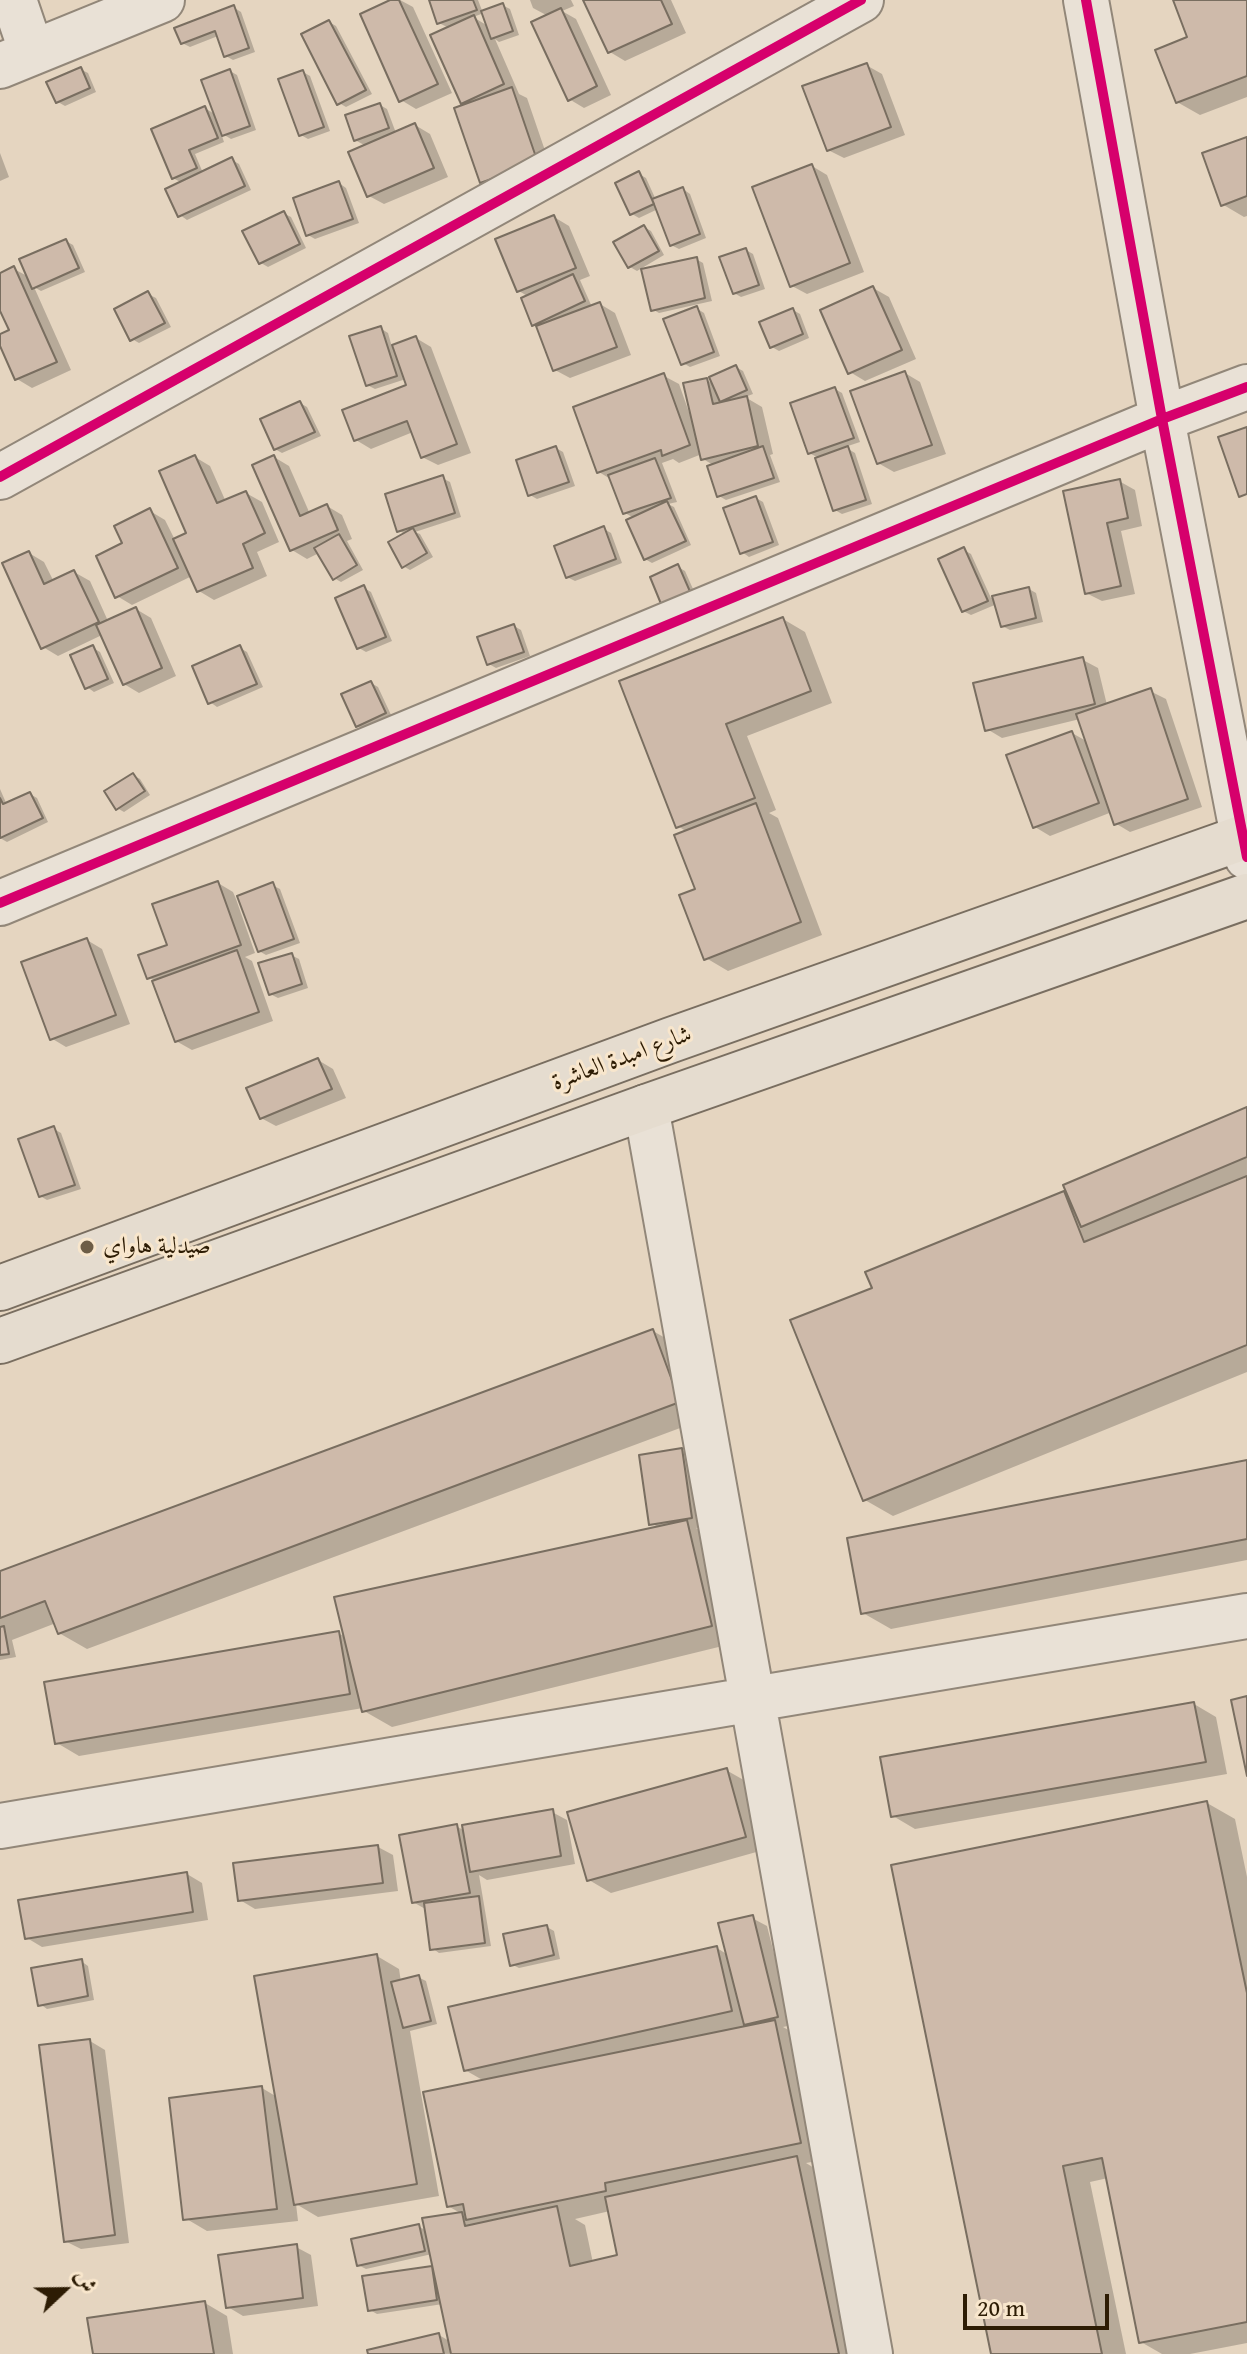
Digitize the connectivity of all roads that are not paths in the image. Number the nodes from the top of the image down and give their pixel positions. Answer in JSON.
{"nodes":[{"id":1,"x":14,"y":0,"type":"edge"},
{"id":2,"x":162,"y":0,"type":"edge"},
{"id":3,"x":861,"y":0,"type":"edge"},
{"id":4,"x":1086,"y":0,"type":"edge"},
{"id":5,"x":16,"y":60,"type":"edge"},
{"id":6,"x":1247,"y":387,"type":"edge"},
{"id":7,"x":1162,"y":419,"type":"junction"},
{"id":8,"x":0,"y":477,"type":"edge"},
{"id":9,"x":1245,"y":843,"type":"edge"},
{"id":10,"x":1247,"y":896,"type":"edge"},
{"id":11,"x":0,"y":903,"type":"edge"},
{"id":12,"x":646,"y":1107,"type":"junction"},
{"id":13,"x":0,"y":1288,"type":"edge"},
{"id":14,"x":0,"y":1341,"type":"edge"},
{"id":15,"x":1247,"y":1616,"type":"edge"},
{"id":16,"x":755,"y":1699,"type":"junction"},
{"id":17,"x":0,"y":1826,"type":"edge"},
{"id":18,"x":870,"y":2354,"type":"edge"}],
"edges":[{"from":1,"to":5,"type":"street"},
{"from":2,"to":5,"type":"street"},
{"from":3,"to":8,"type":"street"},
{"from":4,"to":7,"type":"street"},
{"from":6,"to":7,"type":"street"},
{"from":7,"to":9,"type":"street"},
{"from":7,"to":11,"type":"street"},
{"from":9,"to":13,"type":"main road","name":"شارع امبدة العاشرة"},
{"from":10,"to":12,"type":"main road"},
{"from":12,"to":14,"type":"main road"},
{"from":12,"to":16,"type":"street"},
{"from":15,"to":16,"type":"street"},
{"from":16,"to":17,"type":"street"},
{"from":16,"to":18,"type":"street"}]}
